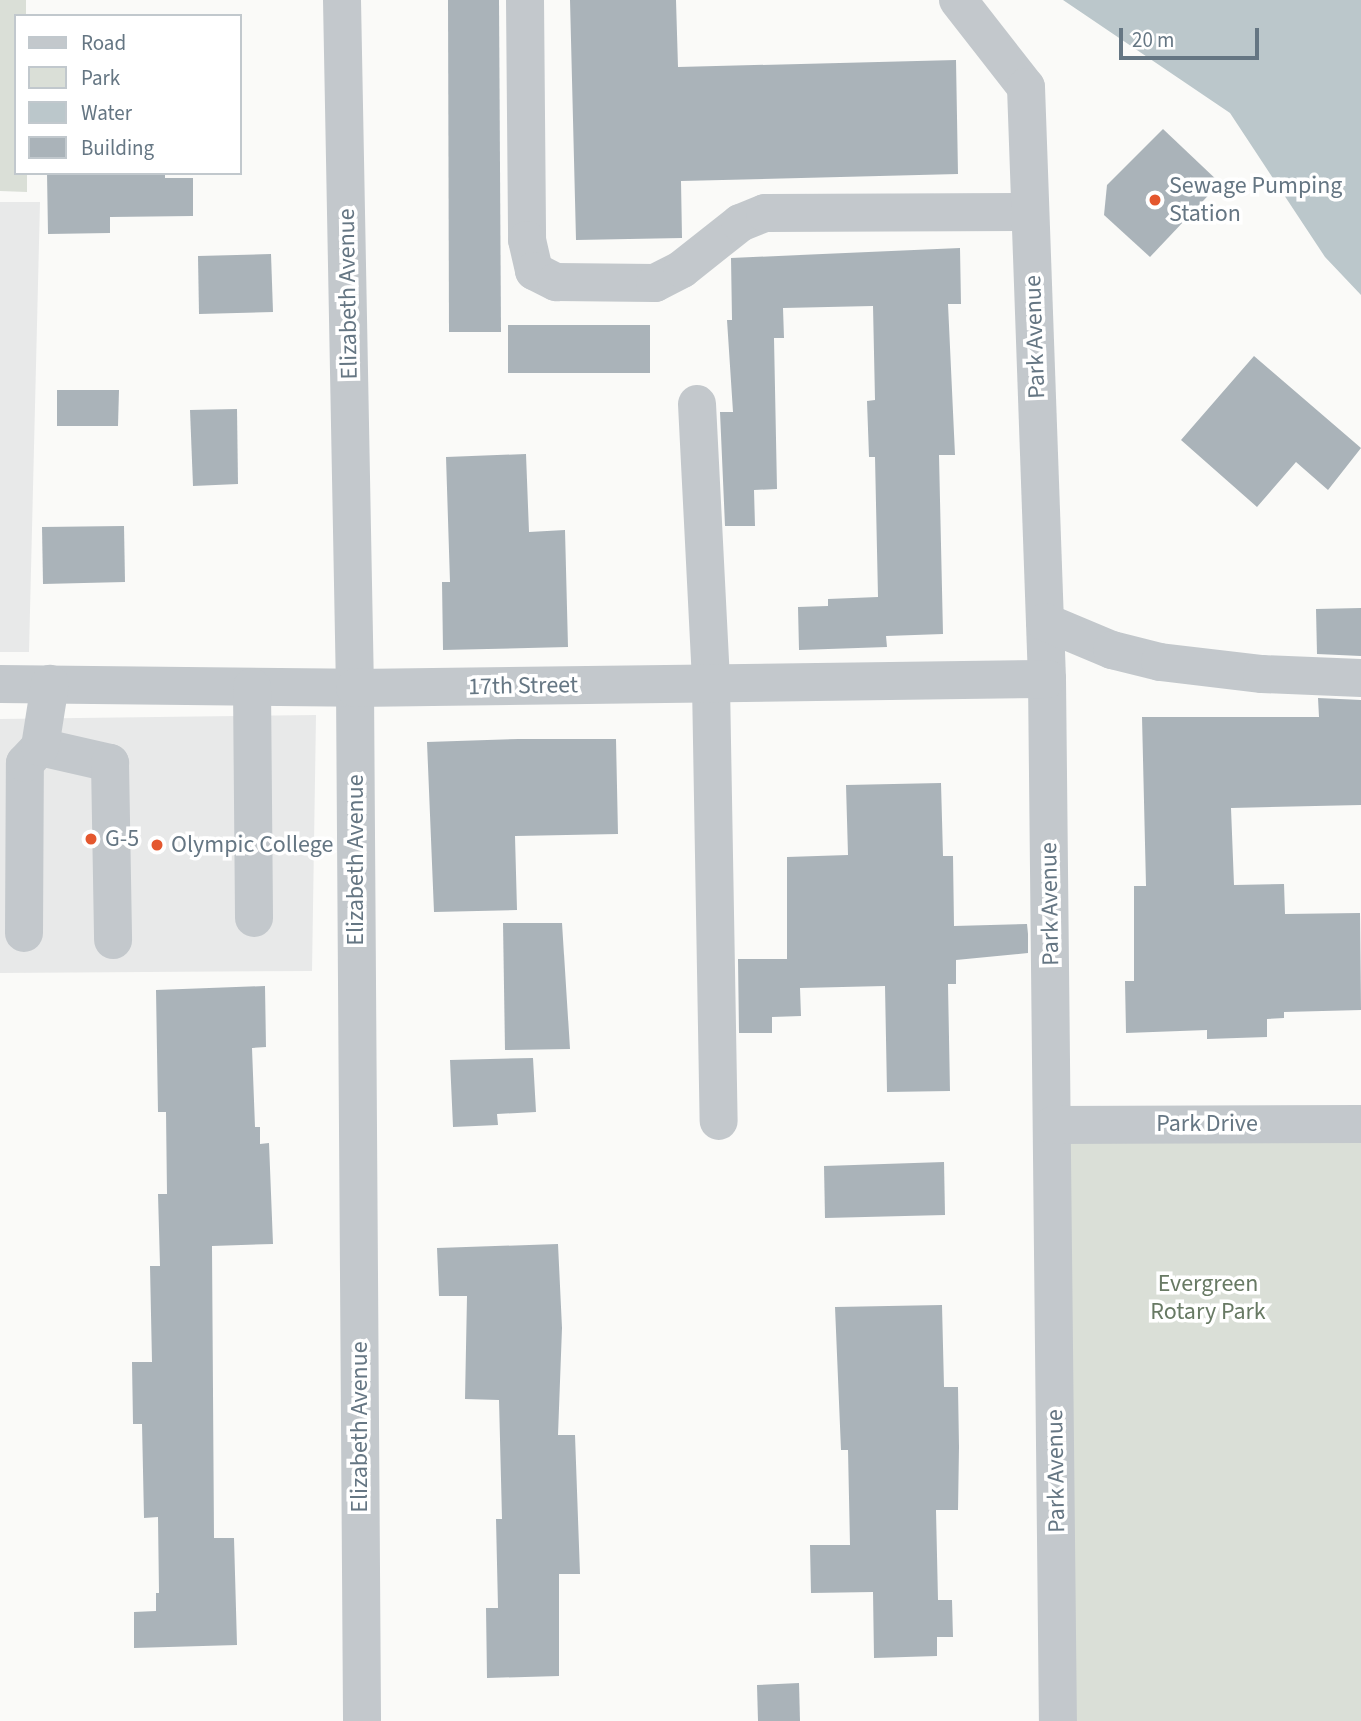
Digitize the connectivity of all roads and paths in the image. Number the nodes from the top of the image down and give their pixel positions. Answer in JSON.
{"nodes":[{"id":1,"x":342,"y":0,"type":"edge"},
{"id":2,"x":525,"y":0,"type":"edge"},
{"id":3,"x":958,"y":0,"type":"edge"},
{"id":4,"x":1030,"y":212,"type":"junction"},
{"id":5,"x":697,"y":404,"type":"dead end"},
{"id":6,"x":1045,"y":622,"type":"junction"},
{"id":7,"x":1361,"y":678,"type":"edge"},
{"id":8,"x":1047,"y":679,"type":"junction"},
{"id":9,"x":0,"y":684,"type":"edge"},
{"id":10,"x":50,"y":684,"type":"junction"},
{"id":11,"x":711,"y":684,"type":"junction"},
{"id":12,"x":252,"y":687,"type":"junction"},
{"id":13,"x":355,"y":688,"type":"junction"},
{"id":14,"x":40,"y":747,"type":"junction"},
{"id":15,"x":254,"y":918,"type":"dead end"},
{"id":16,"x":24,"y":933,"type":"dead end"},
{"id":17,"x":113,"y":940,"type":"dead end"},
{"id":18,"x":719,"y":1122,"type":"dead end"},
{"id":19,"x":1361,"y":1124,"type":"edge"},
{"id":20,"x":1053,"y":1125,"type":"junction"},
{"id":21,"x":362,"y":1721,"type":"edge"},
{"id":22,"x":1059,"y":1721,"type":"edge"}],
"edges":[{"from":1,"to":13,"type":"street","name":"Elizabeth Avenue"},
{"from":2,"to":4,"type":"street"},
{"from":3,"to":4,"type":"street","name":"Park Avenue"},
{"from":4,"to":6,"type":"street","name":"Park Avenue"},
{"from":5,"to":11,"type":"street"},
{"from":6,"to":7,"type":"street"},
{"from":6,"to":8,"type":"street","name":"Park Avenue"},
{"from":8,"to":11,"type":"street","name":"17th Street"},
{"from":8,"to":20,"type":"street","name":"Park Avenue"},
{"from":9,"to":10,"type":"street","name":"17th Street"},
{"from":10,"to":12,"type":"street","name":"17th Street"},
{"from":10,"to":14,"type":"street"},
{"from":11,"to":13,"type":"street","name":"17th Street"},
{"from":11,"to":18,"type":"street"},
{"from":12,"to":13,"type":"street","name":"17th Street"},
{"from":12,"to":15,"type":"street"},
{"from":13,"to":21,"type":"street","name":"Elizabeth Avenue"},
{"from":14,"to":16,"type":"street"},
{"from":14,"to":17,"type":"street"},
{"from":19,"to":20,"type":"street","name":"Park Drive"},
{"from":20,"to":22,"type":"street","name":"Park Avenue"}]}
